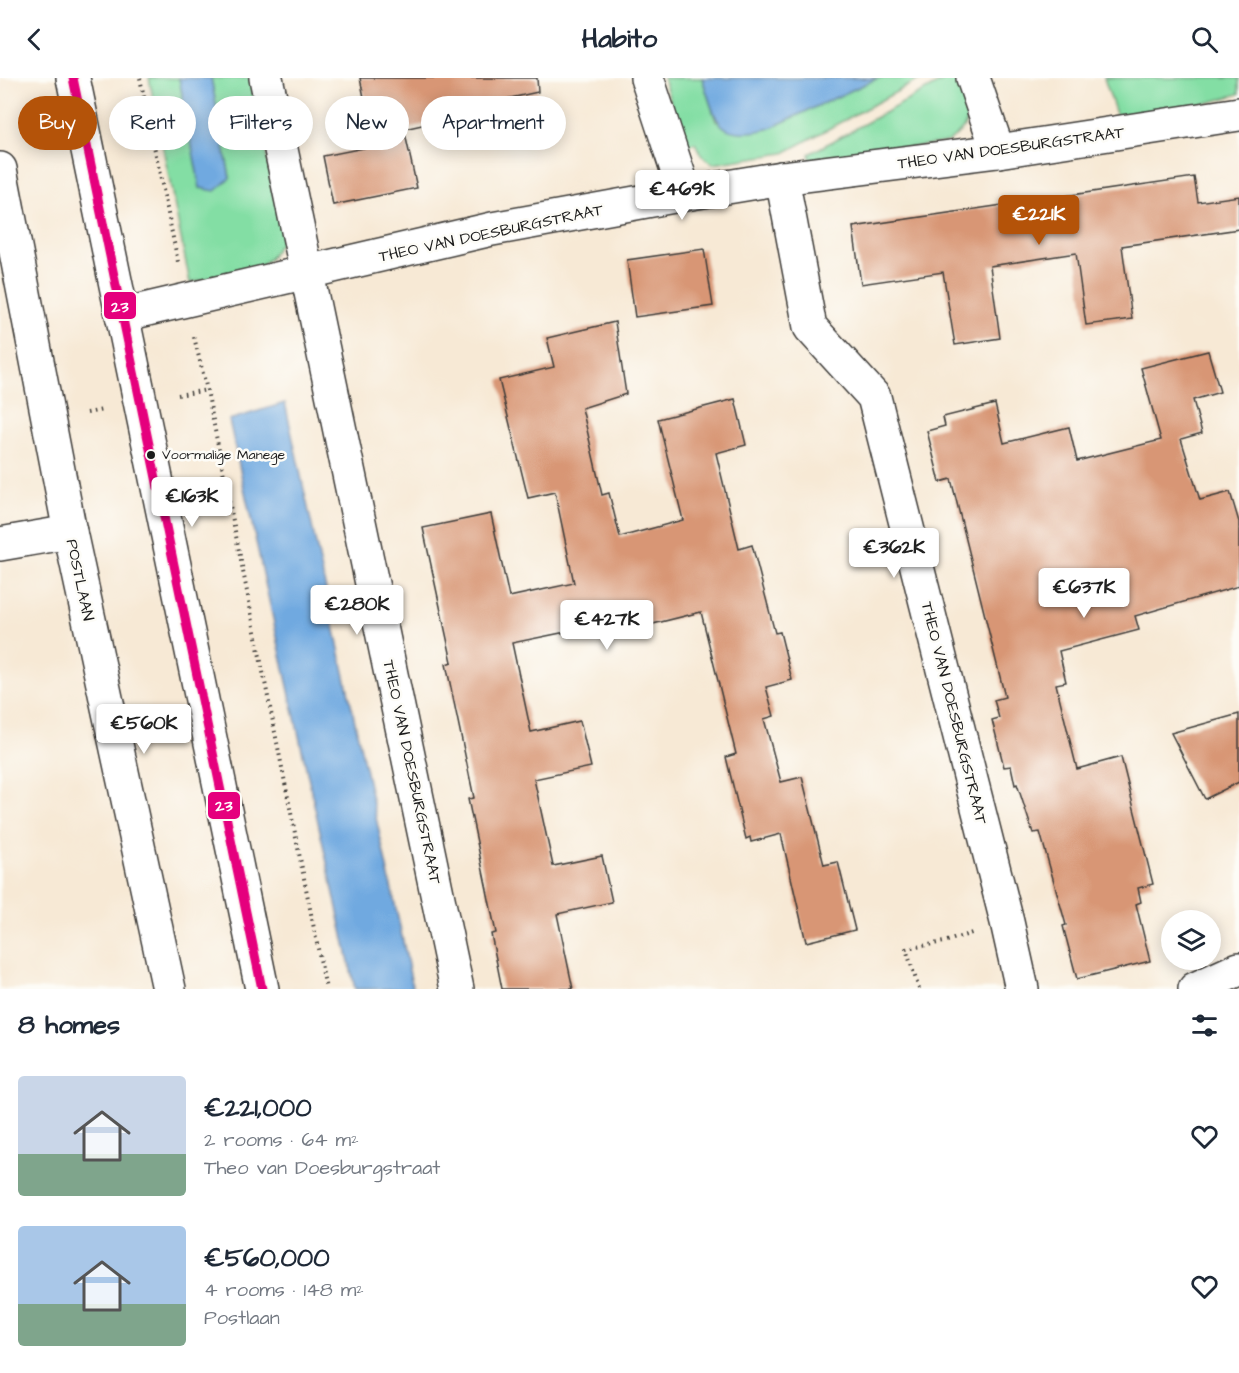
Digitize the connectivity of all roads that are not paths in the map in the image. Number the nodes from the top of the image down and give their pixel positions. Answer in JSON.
{"nodes":[{"id":1,"x":73,"y":78,"type":"edge"},
{"id":2,"x":266,"y":78,"type":"edge"},
{"id":3,"x":647,"y":78,"type":"edge"},
{"id":4,"x":973,"y":78,"type":"edge"},
{"id":5,"x":1239,"y":114,"type":"edge"},
{"id":6,"x":998,"y":151,"type":"junction"},
{"id":7,"x":0,"y":169,"type":"edge"},
{"id":8,"x":782,"y":178,"type":"junction"},
{"id":9,"x":685,"y":195,"type":"junction"},
{"id":10,"x":308,"y":273,"type":"junction"},
{"id":11,"x":122,"y":315,"type":"junction"},
{"id":12,"x":70,"y":532,"type":"junction"},
{"id":13,"x":0,"y":544,"type":"edge"},
{"id":14,"x":1239,"y":969,"type":"edge"},
{"id":15,"x":169,"y":989,"type":"edge"},
{"id":16,"x":262,"y":989,"type":"edge"},
{"id":17,"x":457,"y":989,"type":"edge"},
{"id":18,"x":1022,"y":989,"type":"edge"},
{"id":19,"x":1195,"y":989,"type":"edge"}],
"edges":[{"from":1,"to":11,"type":"street"},
{"from":2,"to":10,"type":"street"},
{"from":3,"to":9,"type":"street"},
{"from":4,"to":6,"type":"street"},
{"from":5,"to":6,"type":"street","name":"THEO VAN DOESBURGSTRAAT"},
{"from":6,"to":8,"type":"street","name":"THEO VAN DOESBURGSTRAAT"},
{"from":7,"to":12,"type":"street","name":"POSTLAAN"},
{"from":8,"to":9,"type":"street","name":"THEO VAN DOESBURGSTRAAT"},
{"from":8,"to":18,"type":"street","name":"THEO VAN DOESBURGSTRAAT"},
{"from":9,"to":10,"type":"street","name":"THEO VAN DOESBURGSTRAAT"},
{"from":10,"to":11,"type":"street","name":"THEO VAN DOESBURGSTRAAT"},
{"from":10,"to":17,"type":"street","name":"THEO VAN DOESBURGSTRAAT"},
{"from":11,"to":16,"type":"street"},
{"from":12,"to":13,"type":"street"},
{"from":12,"to":15,"type":"street","name":"POSTLAAN"},
{"from":14,"to":19,"type":"street"}]}
